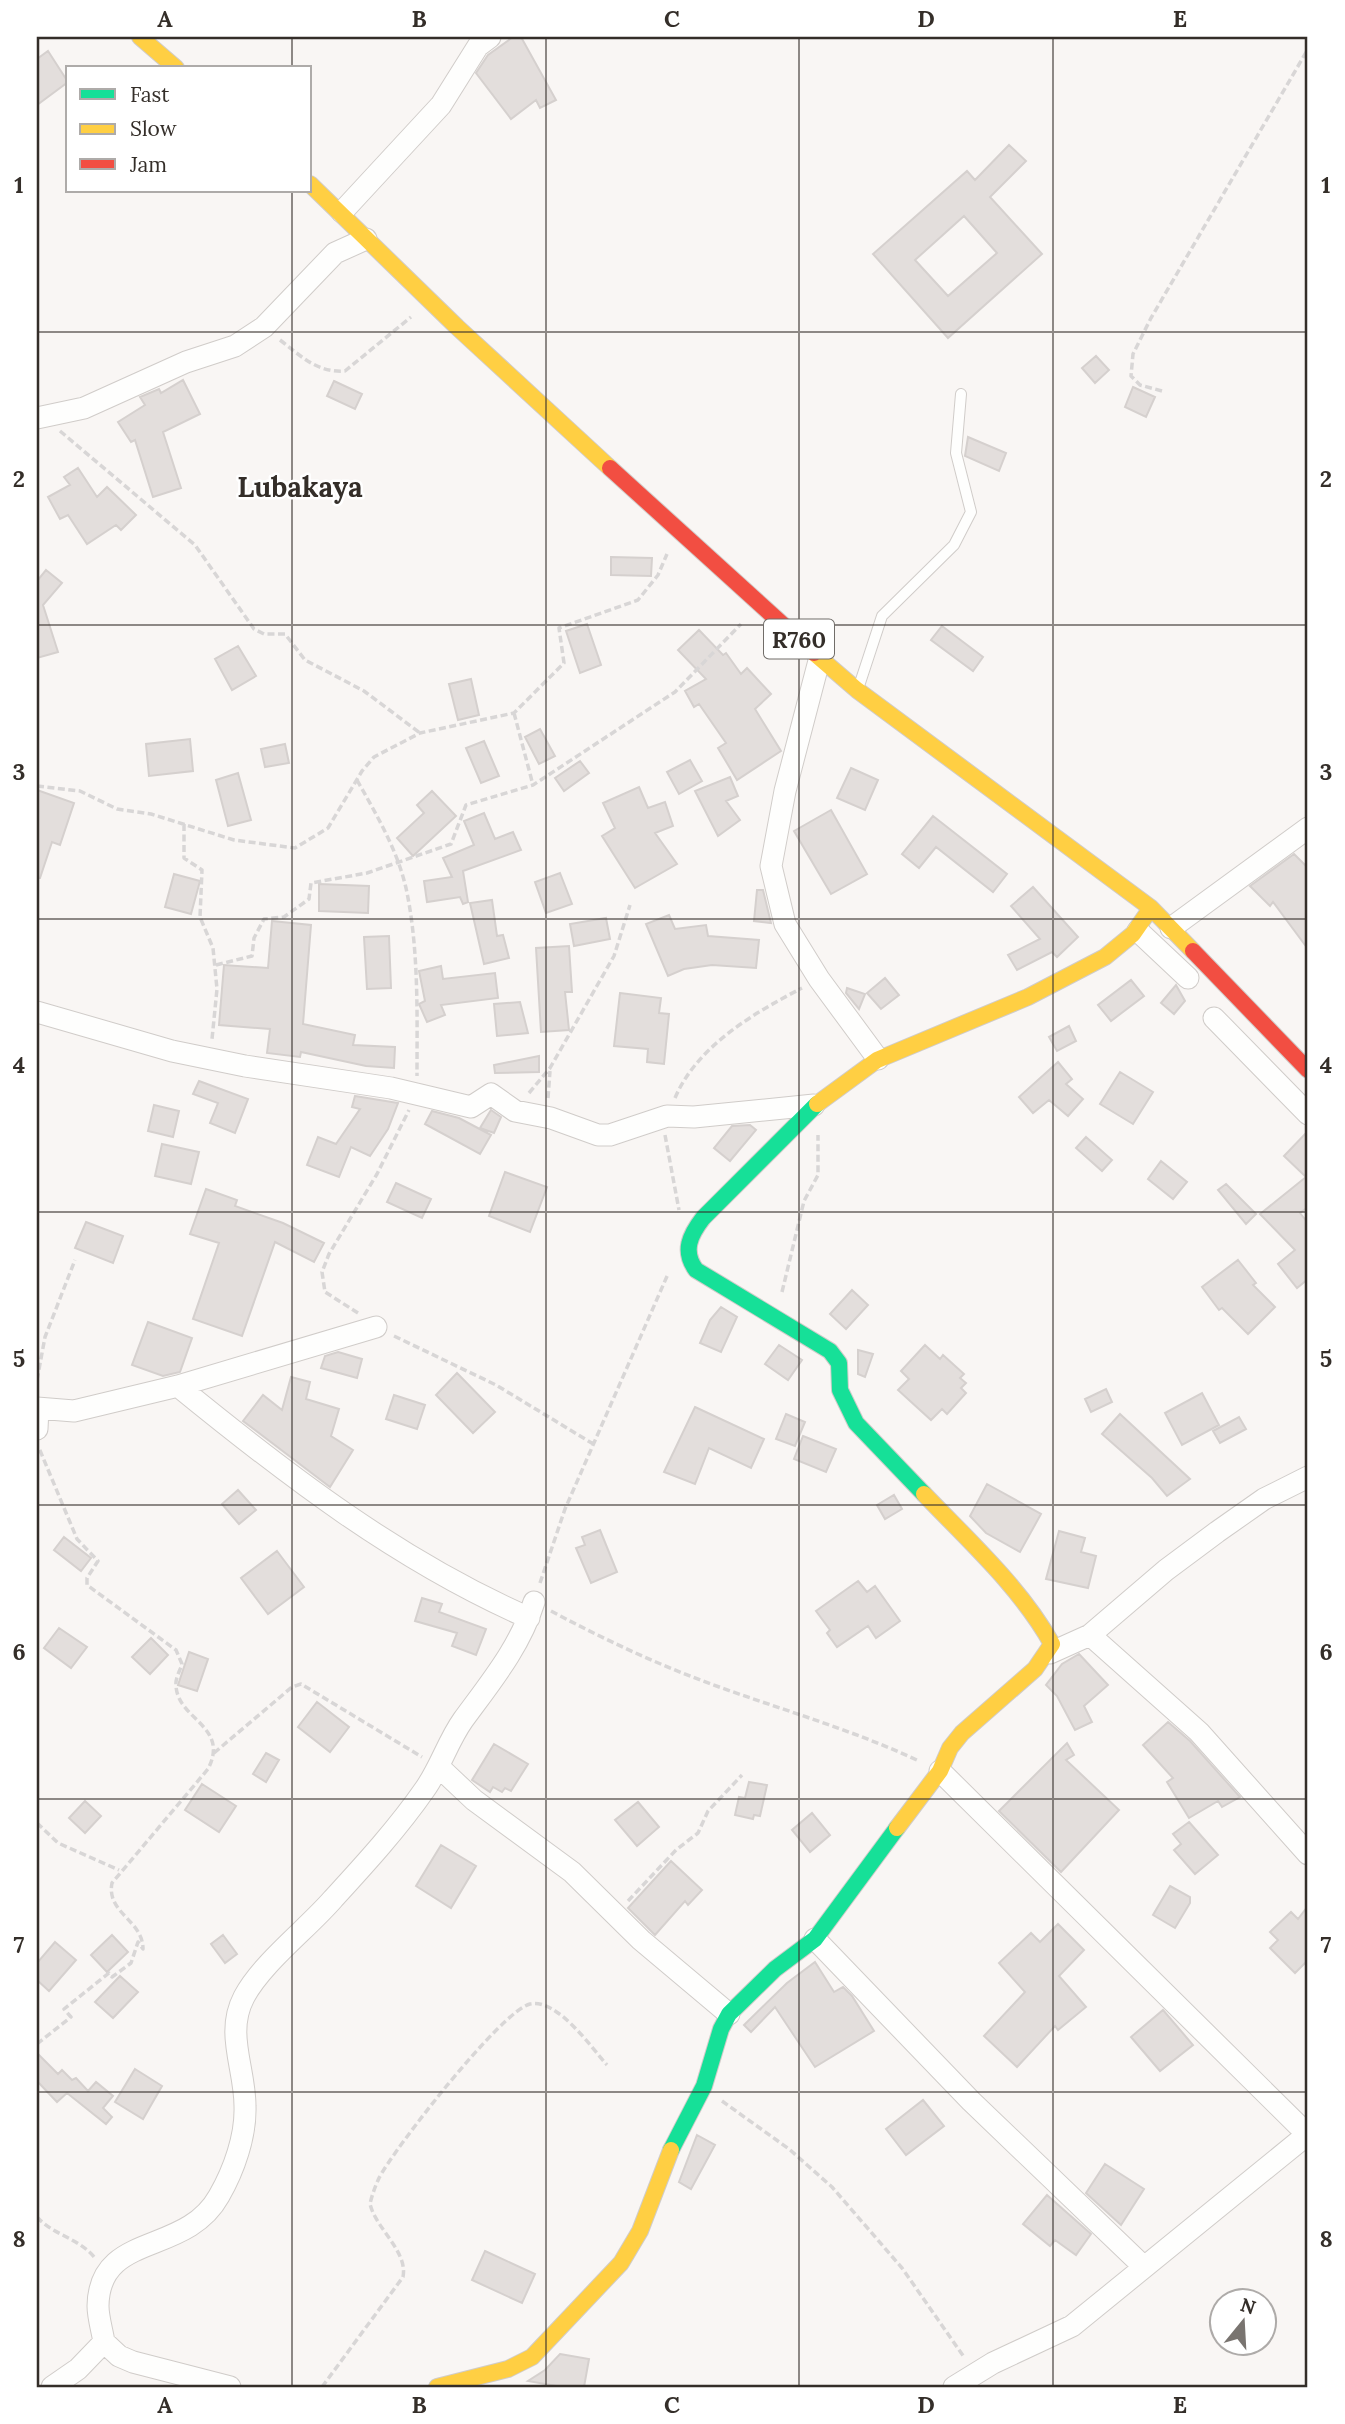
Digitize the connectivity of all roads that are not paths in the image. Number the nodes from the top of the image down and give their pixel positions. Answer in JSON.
{"nodes":[{"id":1,"x":140,"y":37,"type":"edge"},
{"id":2,"x":490,"y":37,"type":"edge"},
{"id":3,"x":174,"y":66,"type":"edge"},
{"id":4,"x":312,"y":186,"type":"edge"},
{"id":5,"x":342,"y":212,"type":"junction"},
{"id":6,"x":366,"y":239,"type":"junction"},
{"id":7,"x":961,"y":394,"type":"dead end"},
{"id":8,"x":41,"y":418,"type":"edge"},
{"id":9,"x":820,"y":657,"type":"junction"},
{"id":10,"x":857,"y":690,"type":"junction"},
{"id":11,"x":1308,"y":828,"type":"edge"},
{"id":12,"x":1151,"y":908,"type":"junction"},
{"id":13,"x":1171,"y":928,"type":"junction"},
{"id":14,"x":1138,"y":930,"type":"junction"},
{"id":15,"x":1188,"y":978,"type":"dead end"},
{"id":16,"x":37,"y":1012,"type":"edge"},
{"id":17,"x":1214,"y":1018,"type":"dead end"},
{"id":18,"x":878,"y":1059,"type":"junction"},
{"id":19,"x":1308,"y":1070,"type":"edge"},
{"id":20,"x":814,"y":1105,"type":"junction"},
{"id":21,"x":1308,"y":1114,"type":"edge"},
{"id":22,"x":376,"y":1327,"type":"road end"},
{"id":23,"x":178,"y":1386,"type":"junction"},
{"id":24,"x":37,"y":1408,"type":"edge"},
{"id":25,"x":37,"y":1429,"type":"edge"},
{"id":26,"x":1308,"y":1478,"type":"edge"},
{"id":27,"x":1090,"y":1635,"type":"junction"},
{"id":28,"x":1049,"y":1653,"type":"junction"},
{"id":29,"x":439,"y":1767,"type":"junction"},
{"id":30,"x":940,"y":1770,"type":"junction"},
{"id":31,"x":1308,"y":1854,"type":"edge"},
{"id":32,"x":815,"y":1939,"type":"junction"},
{"id":33,"x":729,"y":2014,"type":"junction"},
{"id":34,"x":1308,"y":2134,"type":"edge"},
{"id":35,"x":1143,"y":2266,"type":"junction"},
{"id":36,"x":104,"y":2342,"type":"junction"},
{"id":37,"x":52,"y":2387,"type":"edge"},
{"id":38,"x":230,"y":2387,"type":"edge"},
{"id":39,"x":437,"y":2387,"type":"edge"},
{"id":40,"x":954,"y":2387,"type":"edge"}],
"edges":[{"from":1,"to":3,"type":"street"},
{"from":2,"to":5,"type":"street"},
{"from":4,"to":5,"type":"street","number":"R760"},
{"from":5,"to":6,"type":"street","number":"R760"},
{"from":6,"to":8,"type":"street"},
{"from":6,"to":9,"type":"street","number":"R760"},
{"from":7,"to":10,"type":"lane"},
{"from":9,"to":10,"type":"street","number":"R760"},
{"from":9,"to":18,"type":"street"},
{"from":10,"to":12,"type":"street","number":"R760"},
{"from":11,"to":13,"type":"street"},
{"from":12,"to":13,"type":"street","number":"R760"},
{"from":12,"to":14,"type":"street"},
{"from":13,"to":19,"type":"street","number":"R760"},
{"from":14,"to":15,"type":"street"},
{"from":14,"to":18,"type":"street"},
{"from":16,"to":20,"type":"street"},
{"from":17,"to":21,"type":"street"},
{"from":18,"to":20,"type":"street"},
{"from":20,"to":28,"type":"street"},
{"from":22,"to":23,"type":"street"},
{"from":23,"to":24,"type":"street"},
{"from":23,"to":29,"type":"street"},
{"from":24,"to":25,"type":"street"},
{"from":26,"to":27,"type":"street"},
{"from":27,"to":28,"type":"street"},
{"from":27,"to":31,"type":"street"},
{"from":28,"to":30,"type":"street"},
{"from":29,"to":33,"type":"street"},
{"from":29,"to":36,"type":"street"},
{"from":30,"to":32,"type":"street"},
{"from":30,"to":34,"type":"street"},
{"from":32,"to":33,"type":"street"},
{"from":32,"to":35,"type":"street"},
{"from":33,"to":39,"type":"street"},
{"from":34,"to":35,"type":"street"},
{"from":35,"to":40,"type":"street"},
{"from":36,"to":37,"type":"street"},
{"from":36,"to":38,"type":"street"}]}
